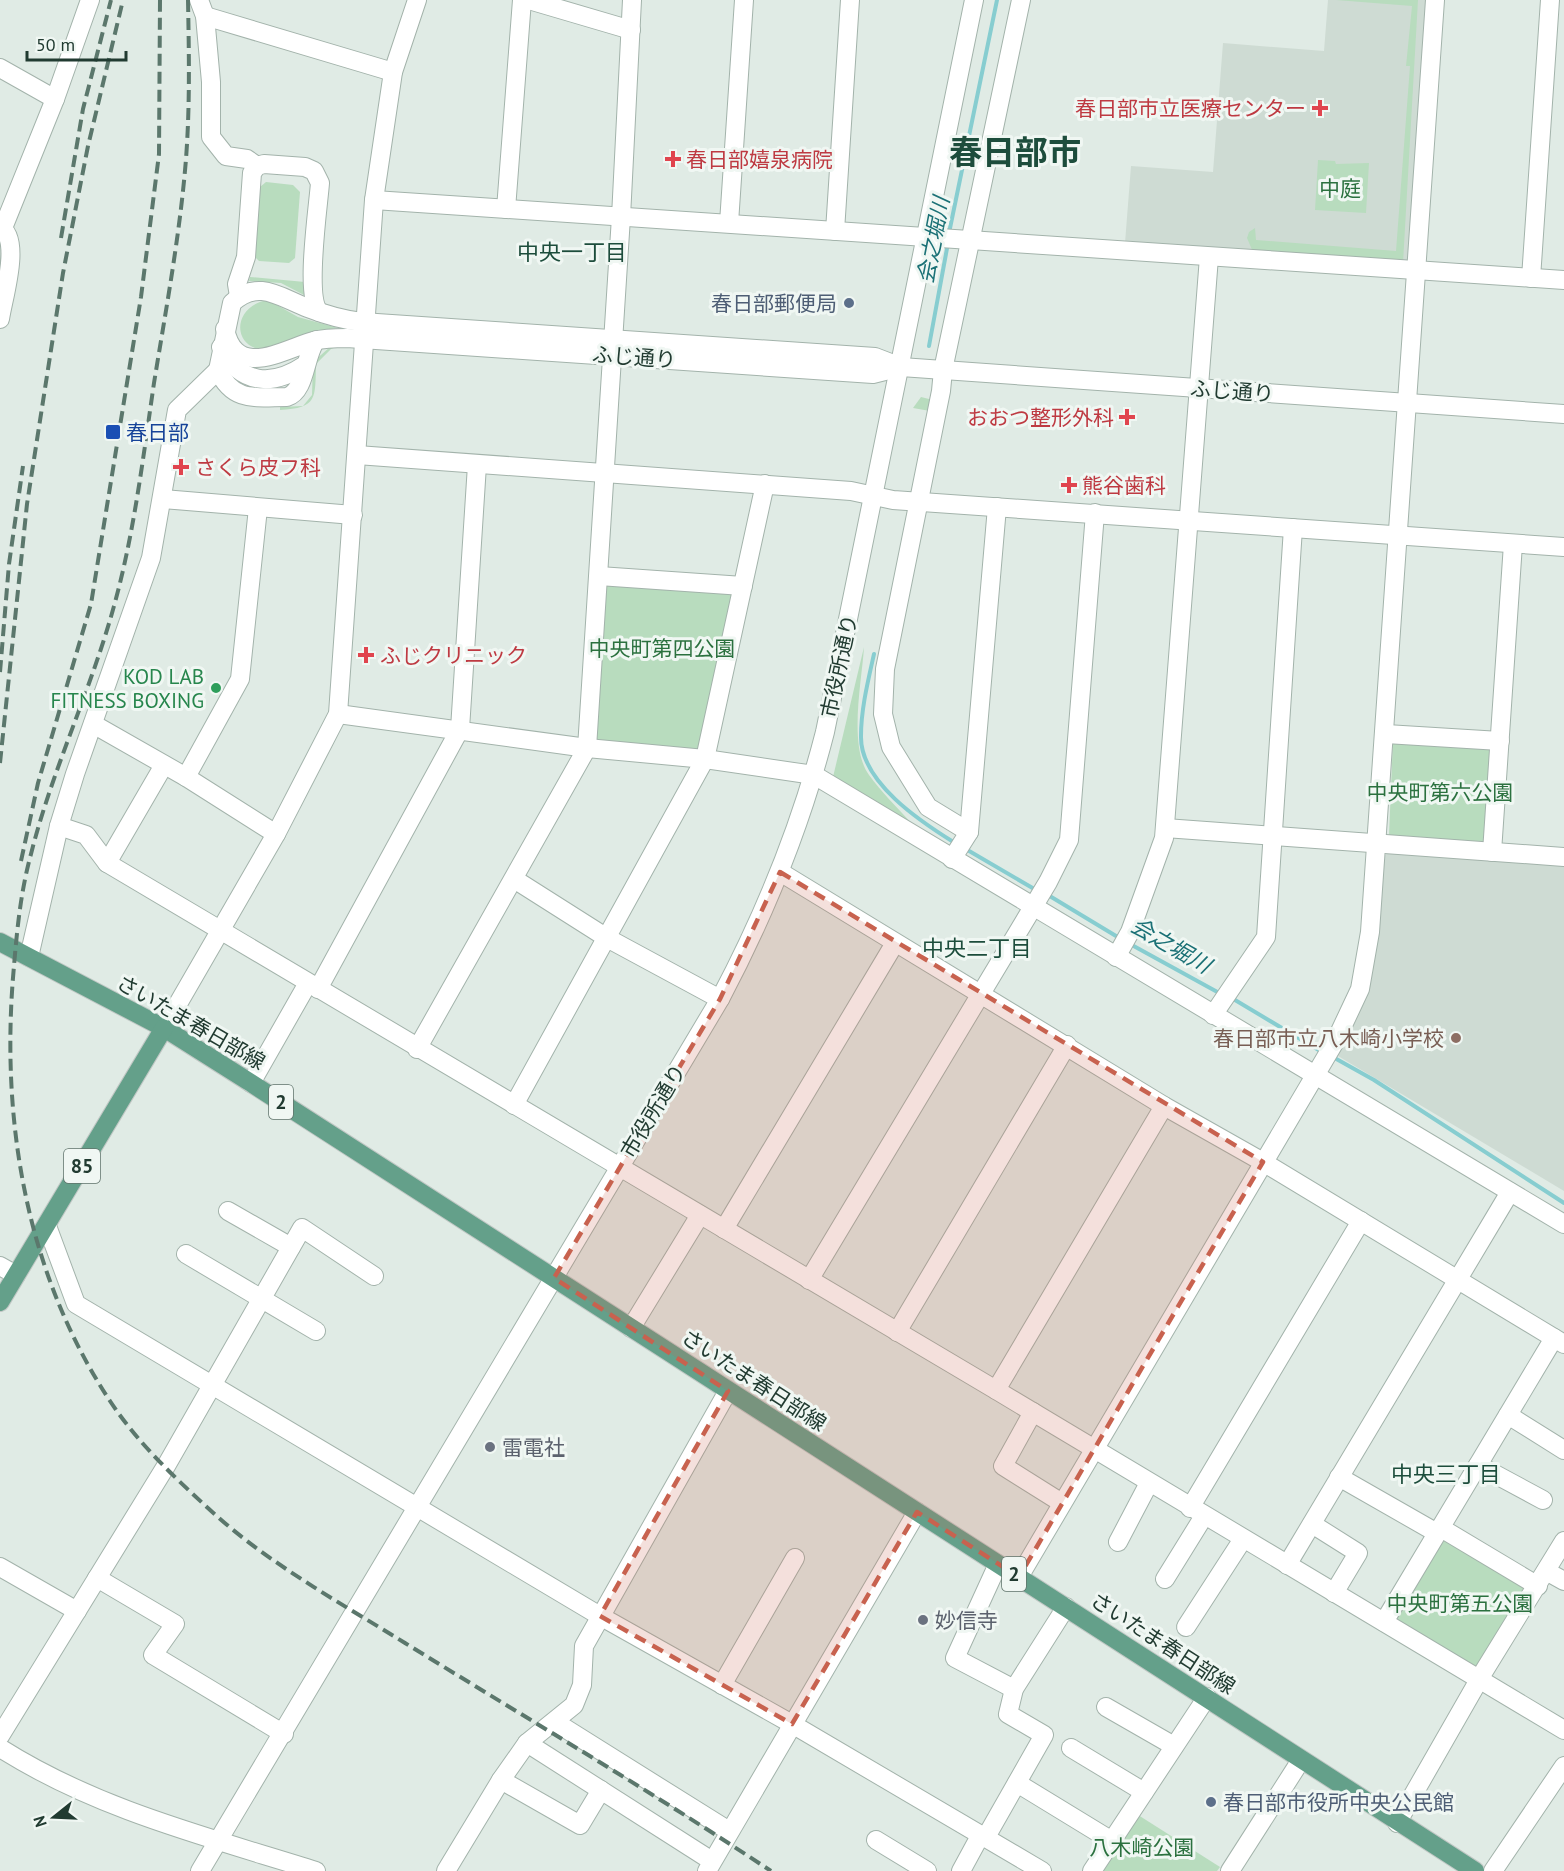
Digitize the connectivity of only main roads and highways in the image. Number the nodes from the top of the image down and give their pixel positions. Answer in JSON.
{"nodes":[{"id":1,"x":0,"y":942,"type":"edge"},
{"id":2,"x":164,"y":1028,"type":"junction"},
{"id":3,"x":8,"y":1270,"type":"edge"},
{"id":4,"x":0,"y":1302,"type":"edge"},
{"id":5,"x":1475,"y":1871,"type":"edge"}],
"edges":[{"from":1,"to":2,"type":"main road","name":"さいたま春日部線","number":"2"},
{"from":2,"to":3,"type":"main road","number":"85"},
{"from":2,"to":5,"type":"main road","name":"さいたま春日部線","number":"2"},
{"from":3,"to":4,"type":"main road","number":"85"}]}
